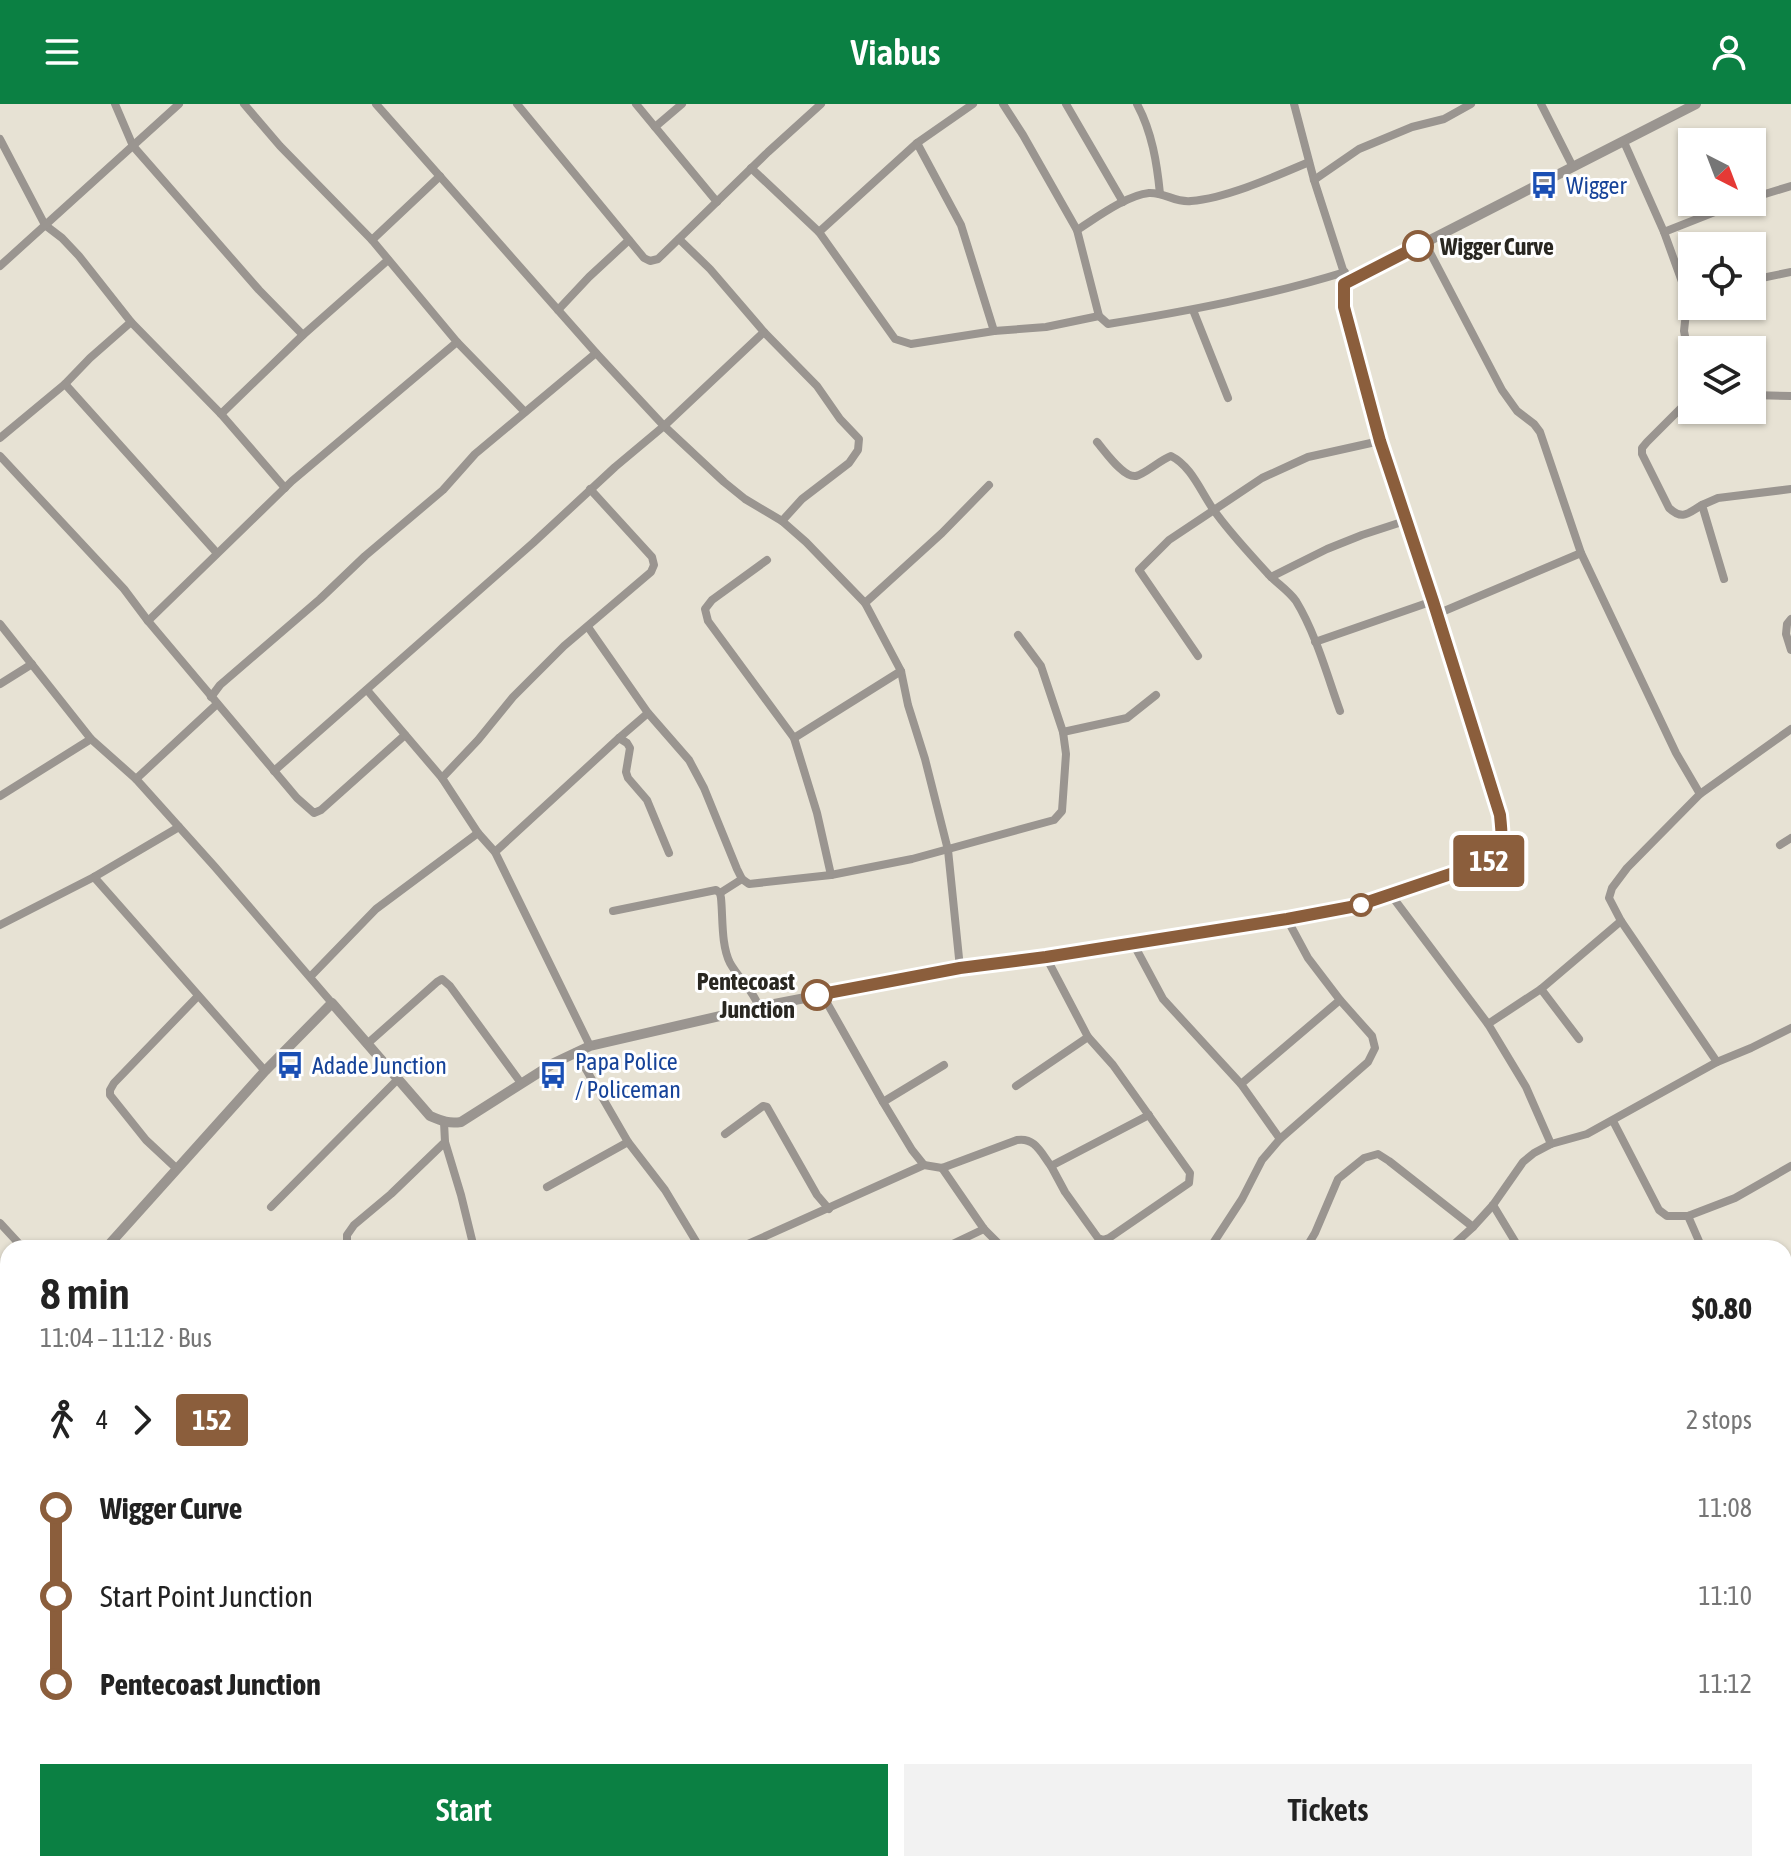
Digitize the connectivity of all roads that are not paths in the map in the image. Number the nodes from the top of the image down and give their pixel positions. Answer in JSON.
{"nodes":[{"id":1,"x":115,"y":104,"type":"edge"},
{"id":2,"x":179,"y":104,"type":"edge"},
{"id":3,"x":244,"y":104,"type":"edge"},
{"id":4,"x":376,"y":104,"type":"edge"},
{"id":5,"x":636,"y":104,"type":"edge"},
{"id":6,"x":682,"y":104,"type":"edge"},
{"id":7,"x":821,"y":104,"type":"edge"},
{"id":8,"x":973,"y":104,"type":"edge"},
{"id":9,"x":1003,"y":104,"type":"edge"},
{"id":10,"x":1066,"y":104,"type":"edge"},
{"id":11,"x":1137,"y":104,"type":"edge"},
{"id":12,"x":1294,"y":104,"type":"edge"},
{"id":13,"x":1471,"y":104,"type":"edge"},
{"id":14,"x":1541,"y":104,"type":"edge"},
{"id":15,"x":1696,"y":104,"type":"edge"},
{"id":16,"x":522,"y":106,"type":"edge"},
{"id":17,"x":1678,"y":108,"type":"edge"},
{"id":18,"x":655,"y":127,"type":"junction"},
{"id":19,"x":0,"y":139,"type":"edge"},
{"id":20,"x":1624,"y":142,"type":"junction"},
{"id":21,"x":917,"y":143,"type":"junction"},
{"id":22,"x":133,"y":146,"type":"junction"},
{"id":23,"x":1309,"y":162,"type":"junction"},
{"id":24,"x":1573,"y":167,"type":"junction"},
{"id":25,"x":751,"y":168,"type":"junction"},
{"id":26,"x":440,"y":176,"type":"junction"},
{"id":27,"x":1314,"y":180,"type":"junction"},
{"id":28,"x":1791,"y":186,"type":"edge"},
{"id":29,"x":1160,"y":194,"type":"junction"},
{"id":30,"x":1766,"y":194,"type":"edge"},
{"id":31,"x":717,"y":202,"type":"junction"},
{"id":32,"x":1123,"y":202,"type":"junction"},
{"id":33,"x":1705,"y":216,"type":"edge"},
{"id":34,"x":45,"y":225,"type":"junction"},
{"id":35,"x":1077,"y":230,"type":"junction"},
{"id":36,"x":819,"y":232,"type":"junction"},
{"id":37,"x":1664,"y":232,"type":"junction"},
{"id":38,"x":679,"y":239,"type":"junction"},
{"id":39,"x":372,"y":240,"type":"junction"},
{"id":40,"x":629,"y":240,"type":"junction"},
{"id":41,"x":1425,"y":243,"type":"junction"},
{"id":42,"x":388,"y":260,"type":"junction"},
{"id":43,"x":1678,"y":265,"type":"edge"},
{"id":44,"x":0,"y":266,"type":"edge"},
{"id":45,"x":1345,"y":272,"type":"junction"},
{"id":46,"x":1791,"y":272,"type":"edge"},
{"id":47,"x":1766,"y":277,"type":"edge"},
{"id":48,"x":1344,"y":284,"type":"junction"},
{"id":49,"x":558,"y":310,"type":"junction"},
{"id":50,"x":1193,"y":310,"type":"junction"},
{"id":51,"x":1099,"y":316,"type":"junction"},
{"id":52,"x":131,"y":322,"type":"junction"},
{"id":53,"x":994,"y":331,"type":"junction"},
{"id":54,"x":764,"y":332,"type":"junction"},
{"id":55,"x":303,"y":335,"type":"junction"},
{"id":56,"x":457,"y":342,"type":"junction"},
{"id":57,"x":596,"y":353,"type":"junction"},
{"id":58,"x":65,"y":384,"type":"junction"},
{"id":59,"x":1766,"y":395,"type":"edge"},
{"id":60,"x":1791,"y":396,"type":"edge"},
{"id":61,"x":1228,"y":398,"type":"dead end"},
{"id":62,"x":1678,"y":411,"type":"edge"},
{"id":63,"x":525,"y":412,"type":"junction"},
{"id":64,"x":221,"y":414,"type":"junction"},
{"id":65,"x":664,"y":426,"type":"junction"},
{"id":66,"x":0,"y":438,"type":"edge"},
{"id":67,"x":1380,"y":441,"type":"junction"},
{"id":68,"x":1097,"y":442,"type":"dead end"},
{"id":69,"x":0,"y":456,"type":"edge"},
{"id":70,"x":989,"y":485,"type":"dead end"},
{"id":71,"x":285,"y":488,"type":"junction"},
{"id":72,"x":590,"y":489,"type":"junction"},
{"id":73,"x":1791,"y":489,"type":"edge"},
{"id":74,"x":1702,"y":505,"type":"junction"},
{"id":75,"x":1214,"y":511,"type":"junction"},
{"id":76,"x":1408,"y":520,"type":"junction"},
{"id":77,"x":782,"y":521,"type":"junction"},
{"id":78,"x":216,"y":552,"type":"junction"},
{"id":79,"x":1581,"y":553,"type":"junction"},
{"id":80,"x":767,"y":560,"type":"dead end"},
{"id":81,"x":1271,"y":577,"type":"junction"},
{"id":82,"x":1724,"y":579,"type":"dead end"},
{"id":83,"x":1433,"y":601,"type":"junction"},
{"id":84,"x":865,"y":603,"type":"junction"},
{"id":85,"x":1437,"y":614,"type":"junction"},
{"id":86,"x":1791,"y":619,"type":"edge"},
{"id":87,"x":148,"y":621,"type":"junction"},
{"id":88,"x":0,"y":624,"type":"edge"},
{"id":89,"x":588,"y":627,"type":"junction"},
{"id":90,"x":1018,"y":635,"type":"dead end"},
{"id":91,"x":1315,"y":642,"type":"junction"},
{"id":92,"x":1791,"y":650,"type":"edge"},
{"id":93,"x":1198,"y":656,"type":"dead end"},
{"id":94,"x":32,"y":664,"type":"junction"},
{"id":95,"x":901,"y":671,"type":"junction"},
{"id":96,"x":0,"y":684,"type":"edge"},
{"id":97,"x":367,"y":690,"type":"junction"},
{"id":98,"x":1156,"y":695,"type":"dead end"},
{"id":99,"x":211,"y":697,"type":"junction"},
{"id":100,"x":217,"y":704,"type":"junction"},
{"id":101,"x":1340,"y":711,"type":"dead end"},
{"id":102,"x":648,"y":713,"type":"junction"},
{"id":103,"x":1791,"y":729,"type":"edge"},
{"id":104,"x":1063,"y":732,"type":"junction"},
{"id":105,"x":405,"y":735,"type":"junction"},
{"id":106,"x":619,"y":738,"type":"junction"},
{"id":107,"x":794,"y":738,"type":"junction"},
{"id":108,"x":91,"y":739,"type":"junction"},
{"id":109,"x":274,"y":771,"type":"junction"},
{"id":110,"x":442,"y":778,"type":"junction"},
{"id":111,"x":136,"y":779,"type":"junction"},
{"id":112,"x":1700,"y":794,"type":"junction"},
{"id":113,"x":0,"y":796,"type":"edge"},
{"id":114,"x":179,"y":827,"type":"junction"},
{"id":115,"x":478,"y":833,"type":"junction"},
{"id":116,"x":1791,"y":838,"type":"edge"},
{"id":117,"x":1780,"y":845,"type":"dead end"},
{"id":118,"x":948,"y":850,"type":"junction"},
{"id":119,"x":495,"y":852,"type":"junction"},
{"id":120,"x":669,"y":853,"type":"dead end"},
{"id":121,"x":831,"y":875,"type":"junction"},
{"id":122,"x":94,"y":877,"type":"junction"},
{"id":123,"x":742,"y":879,"type":"junction"},
{"id":124,"x":720,"y":893,"type":"junction"},
{"id":125,"x":1391,"y":895,"type":"junction"},
{"id":126,"x":613,"y":911,"type":"dead end"},
{"id":127,"x":1287,"y":919,"type":"junction"},
{"id":128,"x":1621,"y":921,"type":"junction"},
{"id":129,"x":0,"y":925,"type":"edge"},
{"id":130,"x":1133,"y":943,"type":"junction"},
{"id":131,"x":1046,"y":957,"type":"junction"},
{"id":132,"x":960,"y":968,"type":"junction"},
{"id":133,"x":311,"y":976,"type":"junction"},
{"id":134,"x":1541,"y":989,"type":"junction"},
{"id":135,"x":822,"y":994,"type":"junction"},
{"id":136,"x":198,"y":996,"type":"junction"},
{"id":137,"x":1340,"y":1000,"type":"junction"},
{"id":138,"x":332,"y":1003,"type":"junction"},
{"id":139,"x":759,"y":1007,"type":"junction"},
{"id":140,"x":1488,"y":1024,"type":"junction"},
{"id":141,"x":1791,"y":1028,"type":"edge"},
{"id":142,"x":1088,"y":1037,"type":"junction"},
{"id":143,"x":1579,"y":1039,"type":"dead end"},
{"id":144,"x":367,"y":1044,"type":"junction"},
{"id":145,"x":590,"y":1046,"type":"junction"},
{"id":146,"x":576,"y":1052,"type":"junction"},
{"id":147,"x":1717,"y":1062,"type":"junction"},
{"id":148,"x":944,"y":1065,"type":"dead end"},
{"id":149,"x":265,"y":1071,"type":"junction"},
{"id":150,"x":398,"y":1079,"type":"junction"},
{"id":151,"x":521,"y":1083,"type":"junction"},
{"id":152,"x":1241,"y":1084,"type":"junction"},
{"id":153,"x":1016,"y":1086,"type":"dead end"},
{"id":154,"x":883,"y":1102,"type":"junction"},
{"id":155,"x":1149,"y":1115,"type":"junction"},
{"id":156,"x":1613,"y":1121,"type":"junction"},
{"id":157,"x":444,"y":1122,"type":"junction"},
{"id":158,"x":725,"y":1134,"type":"dead end"},
{"id":159,"x":1280,"y":1139,"type":"junction"},
{"id":160,"x":445,"y":1142,"type":"junction"},
{"id":161,"x":628,"y":1142,"type":"junction"},
{"id":162,"x":1551,"y":1144,"type":"junction"},
{"id":163,"x":924,"y":1165,"type":"junction"},
{"id":164,"x":1051,"y":1166,"type":"junction"},
{"id":165,"x":1791,"y":1166,"type":"edge"},
{"id":166,"x":176,"y":1168,"type":"junction"},
{"id":167,"x":942,"y":1168,"type":"junction"},
{"id":168,"x":547,"y":1187,"type":"dead end"},
{"id":169,"x":1493,"y":1205,"type":"junction"},
{"id":170,"x":271,"y":1207,"type":"dead end"},
{"id":171,"x":829,"y":1209,"type":"junction"},
{"id":172,"x":1688,"y":1216,"type":"junction"},
{"id":173,"x":0,"y":1223,"type":"edge"},
{"id":174,"x":1473,"y":1227,"type":"junction"},
{"id":175,"x":984,"y":1229,"type":"junction"},
{"id":176,"x":16,"y":1240,"type":"edge"},
{"id":177,"x":113,"y":1240,"type":"edge"},
{"id":178,"x":347,"y":1240,"type":"edge"},
{"id":179,"x":472,"y":1240,"type":"edge"},
{"id":180,"x":695,"y":1240,"type":"edge"},
{"id":181,"x":757,"y":1240,"type":"edge"},
{"id":182,"x":961,"y":1240,"type":"edge"},
{"id":183,"x":995,"y":1240,"type":"edge"},
{"id":184,"x":1215,"y":1240,"type":"edge"},
{"id":185,"x":1311,"y":1240,"type":"edge"},
{"id":186,"x":1459,"y":1240,"type":"edge"},
{"id":187,"x":1514,"y":1240,"type":"edge"},
{"id":188,"x":1698,"y":1240,"type":"edge"}],
"edges":[{"from":1,"to":22,"type":"street"},
{"from":2,"to":22,"type":"street"},
{"from":3,"to":39,"type":"street"},
{"from":4,"to":26,"type":"street"},
{"from":5,"to":18,"type":"street"},
{"from":6,"to":18,"type":"street"},
{"from":7,"to":25,"type":"street"},
{"from":8,"to":21,"type":"street"},
{"from":9,"to":35,"type":"street"},
{"from":10,"to":32,"type":"street"},
{"from":11,"to":29,"type":"street"},
{"from":12,"to":23,"type":"street"},
{"from":13,"to":27,"type":"street"},
{"from":14,"to":24,"type":"street"},
{"from":15,"to":17,"type":"street"},
{"from":16,"to":40,"type":"street"},
{"from":17,"to":20,"type":"street"},
{"from":18,"to":31,"type":"street"},
{"from":19,"to":34,"type":"street"},
{"from":20,"to":24,"type":"street"},
{"from":20,"to":37,"type":"street"},
{"from":21,"to":36,"type":"street"},
{"from":21,"to":53,"type":"street"},
{"from":22,"to":34,"type":"street"},
{"from":22,"to":55,"type":"street"},
{"from":23,"to":27,"type":"street"},
{"from":23,"to":29,"type":"street"},
{"from":24,"to":41,"type":"street"},
{"from":25,"to":31,"type":"street"},
{"from":25,"to":36,"type":"street"},
{"from":26,"to":39,"type":"street"},
{"from":26,"to":49,"type":"street"},
{"from":27,"to":45,"type":"street"},
{"from":28,"to":30,"type":"street"},
{"from":29,"to":32,"type":"street"},
{"from":31,"to":38,"type":"street"},
{"from":32,"to":35,"type":"street"},
{"from":33,"to":37,"type":"street"},
{"from":34,"to":44,"type":"street"},
{"from":34,"to":52,"type":"street"},
{"from":35,"to":51,"type":"street"},
{"from":36,"to":53,"type":"street"},
{"from":37,"to":43,"type":"street"},
{"from":38,"to":40,"type":"street"},
{"from":38,"to":54,"type":"street"},
{"from":39,"to":42,"type":"street"},
{"from":40,"to":49,"type":"street"},
{"from":41,"to":48,"type":"street"},
{"from":41,"to":79,"type":"street"},
{"from":42,"to":55,"type":"street"},
{"from":42,"to":56,"type":"street"},
{"from":45,"to":48,"type":"street"},
{"from":45,"to":50,"type":"street"},
{"from":46,"to":47,"type":"street"},
{"from":48,"to":67,"type":"street"},
{"from":49,"to":57,"type":"street"},
{"from":50,"to":51,"type":"street"},
{"from":50,"to":61,"type":"street"},
{"from":51,"to":53,"type":"street"},
{"from":52,"to":58,"type":"street"},
{"from":52,"to":64,"type":"street"},
{"from":54,"to":65,"type":"street"},
{"from":54,"to":77,"type":"street"},
{"from":55,"to":64,"type":"street"},
{"from":56,"to":63,"type":"street"},
{"from":56,"to":71,"type":"street"},
{"from":57,"to":63,"type":"street"},
{"from":57,"to":65,"type":"street"},
{"from":58,"to":66,"type":"street"},
{"from":58,"to":78,"type":"street"},
{"from":59,"to":60,"type":"street"},
{"from":62,"to":74,"type":"street"},
{"from":63,"to":99,"type":"street"},
{"from":64,"to":71,"type":"street"},
{"from":65,"to":72,"type":"street"},
{"from":65,"to":77,"type":"street"},
{"from":67,"to":75,"type":"street"},
{"from":67,"to":76,"type":"street"},
{"from":68,"to":75,"type":"street"},
{"from":69,"to":87,"type":"street"},
{"from":70,"to":84,"type":"street"},
{"from":71,"to":78,"type":"street"},
{"from":72,"to":89,"type":"street"},
{"from":72,"to":97,"type":"street"},
{"from":73,"to":74,"type":"street"},
{"from":74,"to":82,"type":"street"},
{"from":75,"to":81,"type":"street"},
{"from":75,"to":93,"type":"street"},
{"from":76,"to":81,"type":"street"},
{"from":76,"to":83,"type":"street"},
{"from":77,"to":84,"type":"street"},
{"from":78,"to":87,"type":"street"},
{"from":79,"to":85,"type":"street"},
{"from":79,"to":112,"type":"street"},
{"from":80,"to":107,"type":"street"},
{"from":81,"to":91,"type":"street"},
{"from":83,"to":85,"type":"street"},
{"from":83,"to":91,"type":"street"},
{"from":84,"to":95,"type":"street"},
{"from":85,"to":125,"type":"street"},
{"from":86,"to":92,"type":"street"},
{"from":87,"to":99,"type":"street"},
{"from":88,"to":94,"type":"street"},
{"from":89,"to":102,"type":"street"},
{"from":89,"to":110,"type":"street"},
{"from":90,"to":104,"type":"street"},
{"from":91,"to":101,"type":"street"},
{"from":94,"to":96,"type":"street"},
{"from":94,"to":108,"type":"street"},
{"from":95,"to":107,"type":"street"},
{"from":95,"to":118,"type":"street"},
{"from":97,"to":105,"type":"street"},
{"from":97,"to":109,"type":"street"},
{"from":98,"to":104,"type":"street"},
{"from":99,"to":100,"type":"street"},
{"from":100,"to":109,"type":"street"},
{"from":100,"to":111,"type":"street"},
{"from":102,"to":106,"type":"street"},
{"from":102,"to":123,"type":"street"},
{"from":103,"to":112,"type":"street"},
{"from":104,"to":118,"type":"street"},
{"from":105,"to":109,"type":"street"},
{"from":105,"to":110,"type":"street"},
{"from":106,"to":119,"type":"street"},
{"from":106,"to":120,"type":"street"},
{"from":107,"to":121,"type":"street"},
{"from":108,"to":111,"type":"street"},
{"from":108,"to":113,"type":"street"},
{"from":110,"to":115,"type":"street"},
{"from":111,"to":114,"type":"street"},
{"from":112,"to":128,"type":"street"},
{"from":114,"to":122,"type":"street"},
{"from":114,"to":133,"type":"street"},
{"from":115,"to":119,"type":"street"},
{"from":115,"to":133,"type":"street"},
{"from":116,"to":117,"type":"street"},
{"from":118,"to":121,"type":"street"},
{"from":118,"to":132,"type":"street"},
{"from":119,"to":145,"type":"street"},
{"from":121,"to":123,"type":"street"},
{"from":122,"to":129,"type":"street"},
{"from":122,"to":136,"type":"street"},
{"from":123,"to":124,"type":"street"},
{"from":124,"to":126,"type":"street"},
{"from":124,"to":139,"type":"street"},
{"from":125,"to":127,"type":"street"},
{"from":125,"to":140,"type":"street"},
{"from":127,"to":130,"type":"street"},
{"from":127,"to":137,"type":"street"},
{"from":128,"to":134,"type":"street"},
{"from":128,"to":147,"type":"street"},
{"from":130,"to":131,"type":"street"},
{"from":130,"to":152,"type":"street"},
{"from":131,"to":132,"type":"street"},
{"from":131,"to":142,"type":"street"},
{"from":132,"to":135,"type":"street"},
{"from":133,"to":138,"type":"street"},
{"from":134,"to":140,"type":"street"},
{"from":134,"to":143,"type":"street"},
{"from":135,"to":139,"type":"street"},
{"from":135,"to":154,"type":"street"},
{"from":136,"to":149,"type":"street"},
{"from":136,"to":166,"type":"street"},
{"from":137,"to":152,"type":"street"},
{"from":137,"to":159,"type":"street"},
{"from":138,"to":144,"type":"street"},
{"from":138,"to":149,"type":"street"},
{"from":139,"to":145,"type":"street"},
{"from":140,"to":162,"type":"street"},
{"from":141,"to":147,"type":"street"},
{"from":142,"to":153,"type":"street"},
{"from":142,"to":155,"type":"street"},
{"from":144,"to":150,"type":"street"},
{"from":144,"to":151,"type":"street"},
{"from":145,"to":146,"type":"street"},
{"from":146,"to":151,"type":"street"},
{"from":146,"to":161,"type":"street"},
{"from":147,"to":156,"type":"street"},
{"from":148,"to":154,"type":"street"},
{"from":149,"to":166,"type":"street"},
{"from":150,"to":157,"type":"street"},
{"from":150,"to":170,"type":"street"},
{"from":151,"to":157,"type":"street"},
{"from":152,"to":159,"type":"street"},
{"from":154,"to":163,"type":"street"},
{"from":155,"to":164,"type":"street"},
{"from":155,"to":164,"type":"street"},
{"from":156,"to":162,"type":"street"},
{"from":156,"to":172,"type":"street"},
{"from":157,"to":160,"type":"street"},
{"from":158,"to":171,"type":"street"},
{"from":159,"to":184,"type":"street"},
{"from":160,"to":178,"type":"street"},
{"from":160,"to":179,"type":"street"},
{"from":161,"to":168,"type":"street"},
{"from":161,"to":180,"type":"street"},
{"from":162,"to":169,"type":"street"},
{"from":163,"to":167,"type":"street"},
{"from":163,"to":171,"type":"street"},
{"from":164,"to":167,"type":"street"},
{"from":165,"to":172,"type":"street"},
{"from":166,"to":177,"type":"street"},
{"from":167,"to":175,"type":"street"},
{"from":169,"to":174,"type":"street"},
{"from":169,"to":187,"type":"street"},
{"from":171,"to":181,"type":"street"},
{"from":172,"to":188,"type":"street"},
{"from":173,"to":176,"type":"street"},
{"from":174,"to":185,"type":"street"},
{"from":174,"to":186,"type":"street"},
{"from":175,"to":182,"type":"street"},
{"from":175,"to":183,"type":"street"}]}
